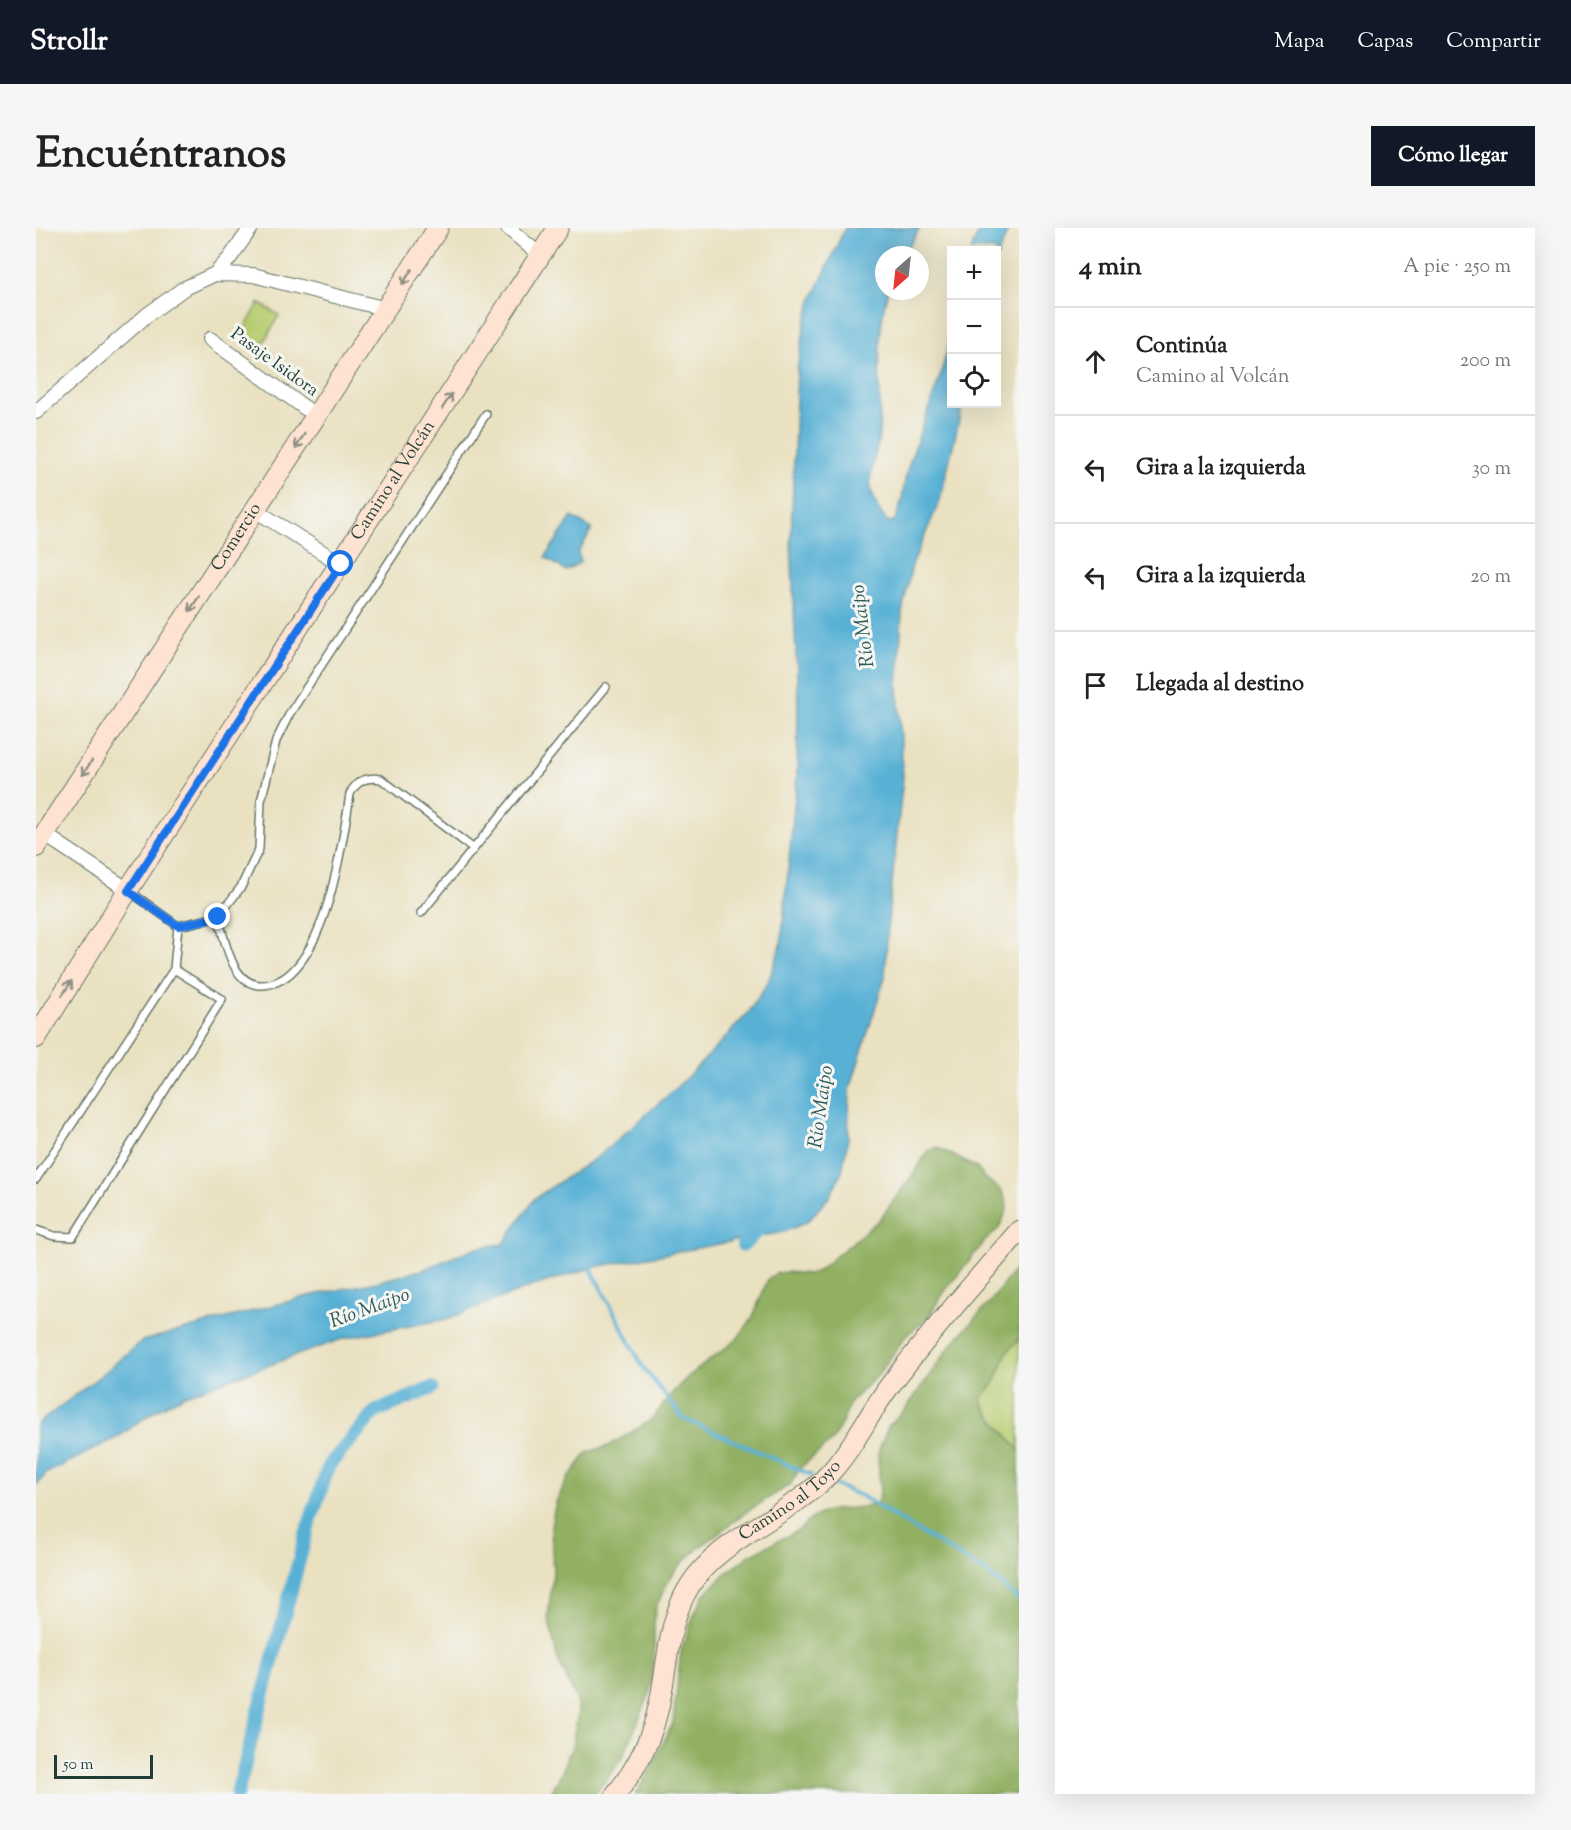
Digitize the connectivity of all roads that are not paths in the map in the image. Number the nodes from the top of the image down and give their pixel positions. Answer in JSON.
{"nodes":[{"id":1,"x":251,"y":228,"type":"edge"},
{"id":2,"x":438,"y":228,"type":"edge"},
{"id":3,"x":508,"y":228,"type":"edge"},
{"id":4,"x":558,"y":228,"type":"edge"},
{"id":5,"x":541,"y":256,"type":"junction"},
{"id":6,"x":215,"y":274,"type":"junction"},
{"id":7,"x":386,"y":309,"type":"junction"},
{"id":8,"x":210,"y":339,"type":"dead end"},
{"id":9,"x":36,"y":412,"type":"edge"},
{"id":10,"x":486,"y":414,"type":"dead end"},
{"id":11,"x":316,"y":416,"type":"junction"},
{"id":12,"x":255,"y":510,"type":"junction"},
{"id":13,"x":341,"y":564,"type":"junction"},
{"id":14,"x":606,"y":687,"type":"dead end"},
{"id":15,"x":40,"y":840,"type":"edge"},
{"id":16,"x":474,"y":849,"type":"junction"},
{"id":17,"x":128,"y":891,"type":"junction"},
{"id":18,"x":421,"y":913,"type":"dead end"},
{"id":19,"x":218,"y":917,"type":"junction"},
{"id":20,"x":178,"y":926,"type":"junction"},
{"id":21,"x":174,"y":969,"type":"junction"},
{"id":22,"x":36,"y":1038,"type":"edge"},
{"id":23,"x":36,"y":1179,"type":"edge"},
{"id":24,"x":36,"y":1230,"type":"edge"},
{"id":25,"x":1019,"y":1231,"type":"edge"},
{"id":26,"x":616,"y":1794,"type":"edge"}],
"edges":[{"from":1,"to":6,"type":"street"},
{"from":2,"to":7,"type":"main road","name":"Comercio","one_way":true},
{"from":3,"to":5,"type":"street"},
{"from":4,"to":5,"type":"main road","name":"Camino al Volcán"},
{"from":13,"to":5,"type":"main road","name":"Camino al Volcán","one_way":true},
{"from":6,"to":7,"type":"street"},
{"from":6,"to":9,"type":"street"},
{"from":7,"to":11,"type":"main road","name":"Comercio"},
{"from":8,"to":11,"type":"street","name":"Pasaje Isidora"},
{"from":10,"to":19,"type":"lane"},
{"from":11,"to":12,"type":"main road","name":"Comercio","one_way":true},
{"from":12,"to":13,"type":"street"},
{"from":12,"to":15,"type":"main road","name":"Comercio","one_way":true},
{"from":13,"to":17,"type":"main road","name":"Camino al Volcán"},
{"from":14,"to":16,"type":"lane"},
{"from":15,"to":17,"type":"street"},
{"from":16,"to":18,"type":"lane"},
{"from":16,"to":19,"type":"lane"},
{"from":17,"to":20,"type":"lane"},
{"from":22,"to":17,"type":"main road","name":"Camino al Volcán","one_way":true},
{"from":19,"to":20,"type":"lane"},
{"from":20,"to":21,"type":"lane"},
{"from":21,"to":23,"type":"lane"},
{"from":21,"to":24,"type":"lane"},
{"from":25,"to":26,"type":"main road","name":"Camino al Toyo"}]}
